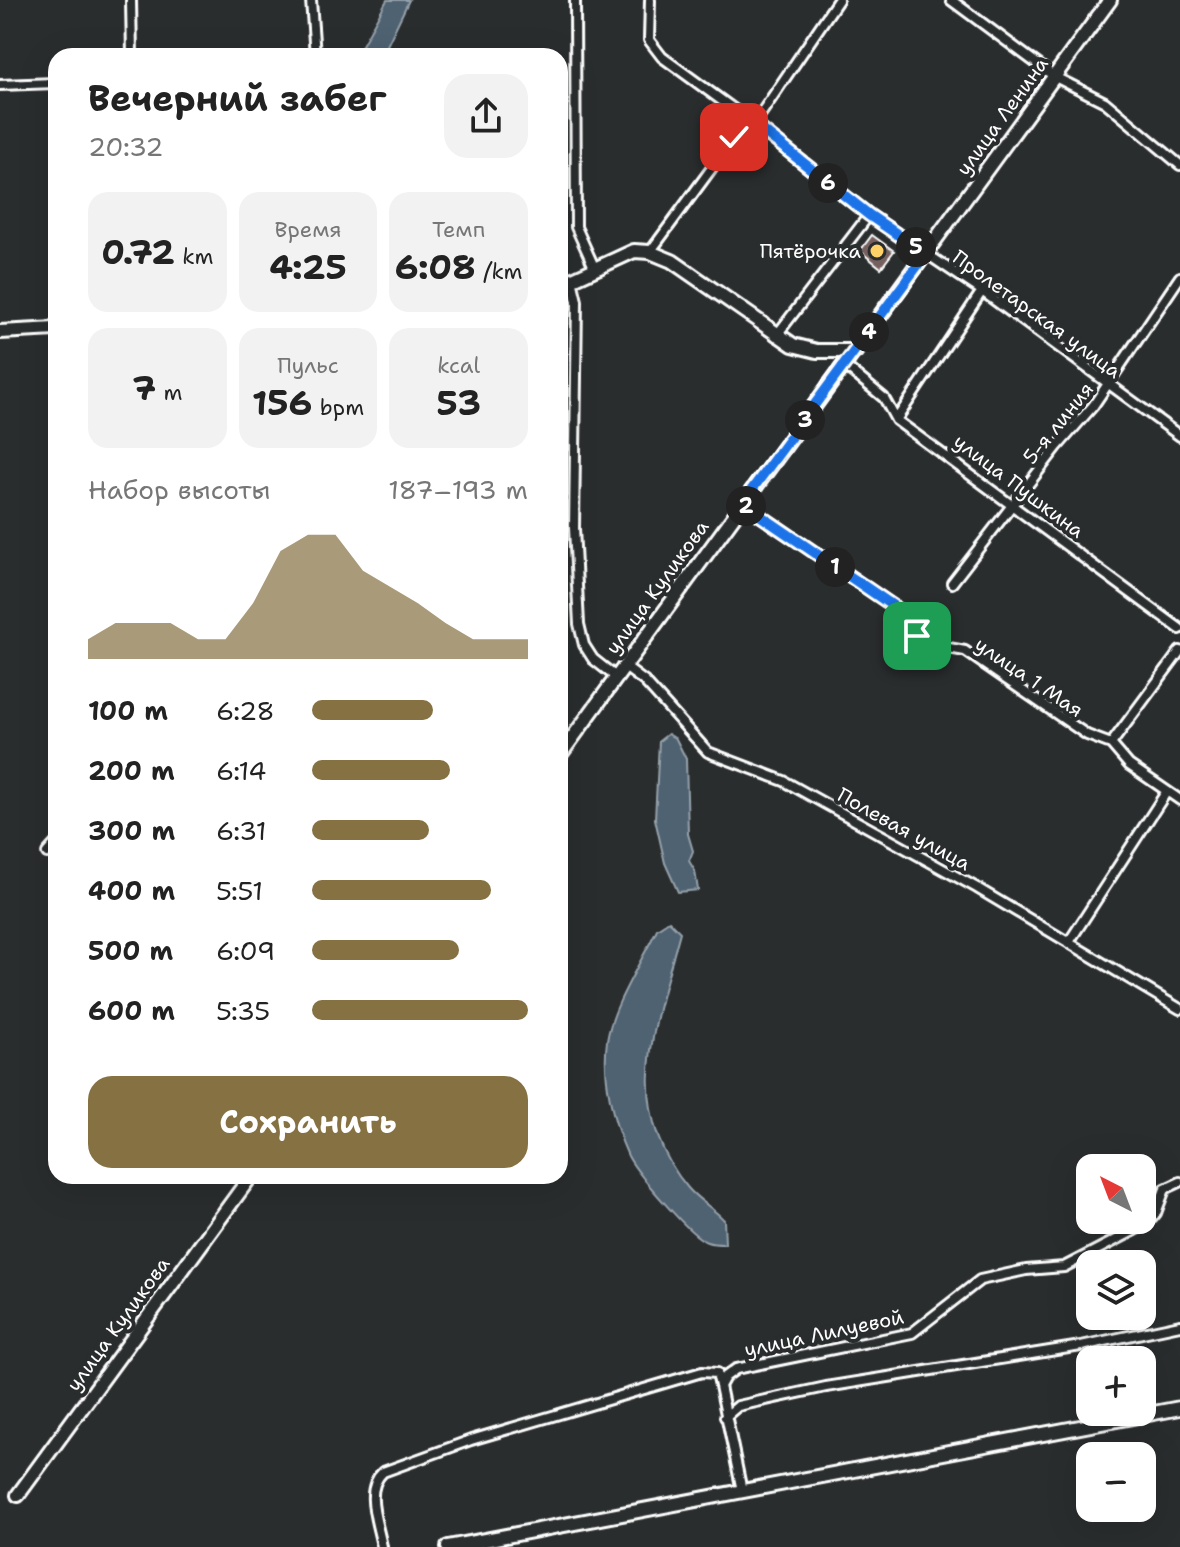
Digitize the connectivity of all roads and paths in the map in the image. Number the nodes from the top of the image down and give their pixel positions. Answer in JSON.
{"nodes":[{"id":1,"x":131,"y":0,"type":"edge"},
{"id":2,"x":311,"y":0,"type":"edge"},
{"id":3,"x":575,"y":0,"type":"edge"},
{"id":4,"x":650,"y":0,"type":"edge"},
{"id":5,"x":838,"y":0,"type":"edge"},
{"id":6,"x":951,"y":0,"type":"edge"},
{"id":7,"x":1110,"y":0,"type":"edge"},
{"id":8,"x":132,"y":48,"type":"edge"},
{"id":9,"x":314,"y":48,"type":"edge"},
{"id":10,"x":1055,"y":77,"type":"junction"},
{"id":11,"x":48,"y":83,"type":"edge"},
{"id":12,"x":0,"y":85,"type":"edge"},
{"id":13,"x":751,"y":122,"type":"junction"},
{"id":14,"x":1180,"y":165,"type":"edge"},
{"id":15,"x":869,"y":215,"type":"junction"},
{"id":16,"x":650,"y":252,"type":"junction"},
{"id":17,"x":926,"y":254,"type":"junction"},
{"id":18,"x":594,"y":267,"type":"junction"},
{"id":19,"x":1180,"y":277,"type":"edge"},
{"id":20,"x":568,"y":281,"type":"edge"},
{"id":21,"x":568,"y":285,"type":"edge"},
{"id":22,"x":982,"y":291,"type":"junction"},
{"id":23,"x":48,"y":329,"type":"edge"},
{"id":24,"x":0,"y":332,"type":"edge"},
{"id":25,"x":776,"y":336,"type":"junction"},
{"id":26,"x":856,"y":351,"type":"junction"},
{"id":27,"x":845,"y":366,"type":"junction"},
{"id":28,"x":1109,"y":385,"type":"junction"},
{"id":29,"x":896,"y":420,"type":"junction"},
{"id":30,"x":1180,"y":436,"type":"edge"},
{"id":31,"x":742,"y":503,"type":"junction"},
{"id":32,"x":1010,"y":505,"type":"junction"},
{"id":33,"x":952,"y":583,"type":"dead end"},
{"id":34,"x":1180,"y":629,"type":"edge"},
{"id":35,"x":1180,"y":651,"type":"edge"},
{"id":36,"x":621,"y":672,"type":"junction"},
{"id":37,"x":568,"y":744,"type":"edge"},
{"id":38,"x":1111,"y":744,"type":"junction"},
{"id":39,"x":1167,"y":791,"type":"junction"},
{"id":40,"x":1180,"y":800,"type":"edge"},
{"id":41,"x":1069,"y":942,"type":"junction"},
{"id":42,"x":1180,"y":1009,"type":"edge"},
{"id":43,"x":1180,"y":1182,"type":"edge"},
{"id":44,"x":245,"y":1184,"type":"edge"},
{"id":45,"x":1180,"y":1325,"type":"edge"},
{"id":46,"x":720,"y":1386,"type":"junction"},
{"id":47,"x":1180,"y":1408,"type":"edge"},
{"id":48,"x":725,"y":1417,"type":"junction"},
{"id":49,"x":742,"y":1491,"type":"junction"},
{"id":50,"x":18,"y":1495,"type":"dead end"},
{"id":51,"x":382,"y":1547,"type":"edge"},
{"id":52,"x":448,"y":1547,"type":"edge"}],
"edges":[{"from":1,"to":8,"type":"street"},
{"from":2,"to":9,"type":"street"},
{"from":3,"to":18,"type":"street"},
{"from":4,"to":13,"type":"street","name":"Пролетарская улица"},
{"from":5,"to":13,"type":"street"},
{"from":6,"to":10,"type":"street"},
{"from":7,"to":10,"type":"main road","name":"улица Ленина"},
{"from":10,"to":14,"type":"street"},
{"from":10,"to":17,"type":"main road","name":"улица Ленина"},
{"from":11,"to":12,"type":"street"},
{"from":13,"to":15,"type":"street","name":"Пролетарская улица"},
{"from":13,"to":16,"type":"street"},
{"from":15,"to":17,"type":"street","name":"Пролетарская улица"},
{"from":15,"to":25,"type":"street"},
{"from":16,"to":18,"type":"main road"},
{"from":16,"to":25,"type":"main road"},
{"from":17,"to":22,"type":"street","name":"Пролетарская улица"},
{"from":17,"to":26,"type":"main road","name":"улица Ленина"},
{"from":18,"to":20,"type":"main road"},
{"from":19,"to":28,"type":"street","name":"5-я линия"},
{"from":21,"to":36,"type":"street","name":"Полевая улица"},
{"from":22,"to":28,"type":"street","name":"Пролетарская улица"},
{"from":22,"to":29,"type":"street"},
{"from":23,"to":24,"type":"main road"},
{"from":25,"to":26,"type":"main road"},
{"from":26,"to":27,"type":"main road","name":"улица Куликова"},
{"from":27,"to":29,"type":"street","name":"улица Пушкина"},
{"from":27,"to":31,"type":"main road","name":"улица Куликова"},
{"from":28,"to":30,"type":"street","name":"Пролетарская улица"},
{"from":28,"to":32,"type":"street","name":"5-я линия"},
{"from":29,"to":32,"type":"street","name":"улица Пушкина"},
{"from":31,"to":36,"type":"main road","name":"улица Куликова"},
{"from":31,"to":38,"type":"street","name":"улица 1 Мая"},
{"from":32,"to":33,"type":"street","name":"5-я линия"},
{"from":32,"to":34,"type":"street","name":"улица Пушкина"},
{"from":35,"to":38,"type":"street"},
{"from":36,"to":37,"type":"main road","name":"улица Куликова"},
{"from":36,"to":41,"type":"street","name":"Полевая улица"},
{"from":38,"to":39,"type":"street","name":"улица 1 Мая"},
{"from":39,"to":40,"type":"street","name":"улица 1 Мая"},
{"from":39,"to":41,"type":"street"},
{"from":41,"to":42,"type":"street","name":"Полевая улица"},
{"from":43,"to":46,"type":"street","name":"улица Лилуевой"},
{"from":44,"to":50,"type":"main road","name":"улица Куликова"},
{"from":45,"to":48,"type":"street"},
{"from":46,"to":48,"type":"street"},
{"from":46,"to":51,"type":"street"},
{"from":47,"to":49,"type":"main road"},
{"from":48,"to":49,"type":"street"},
{"from":49,"to":52,"type":"main road"}]}
